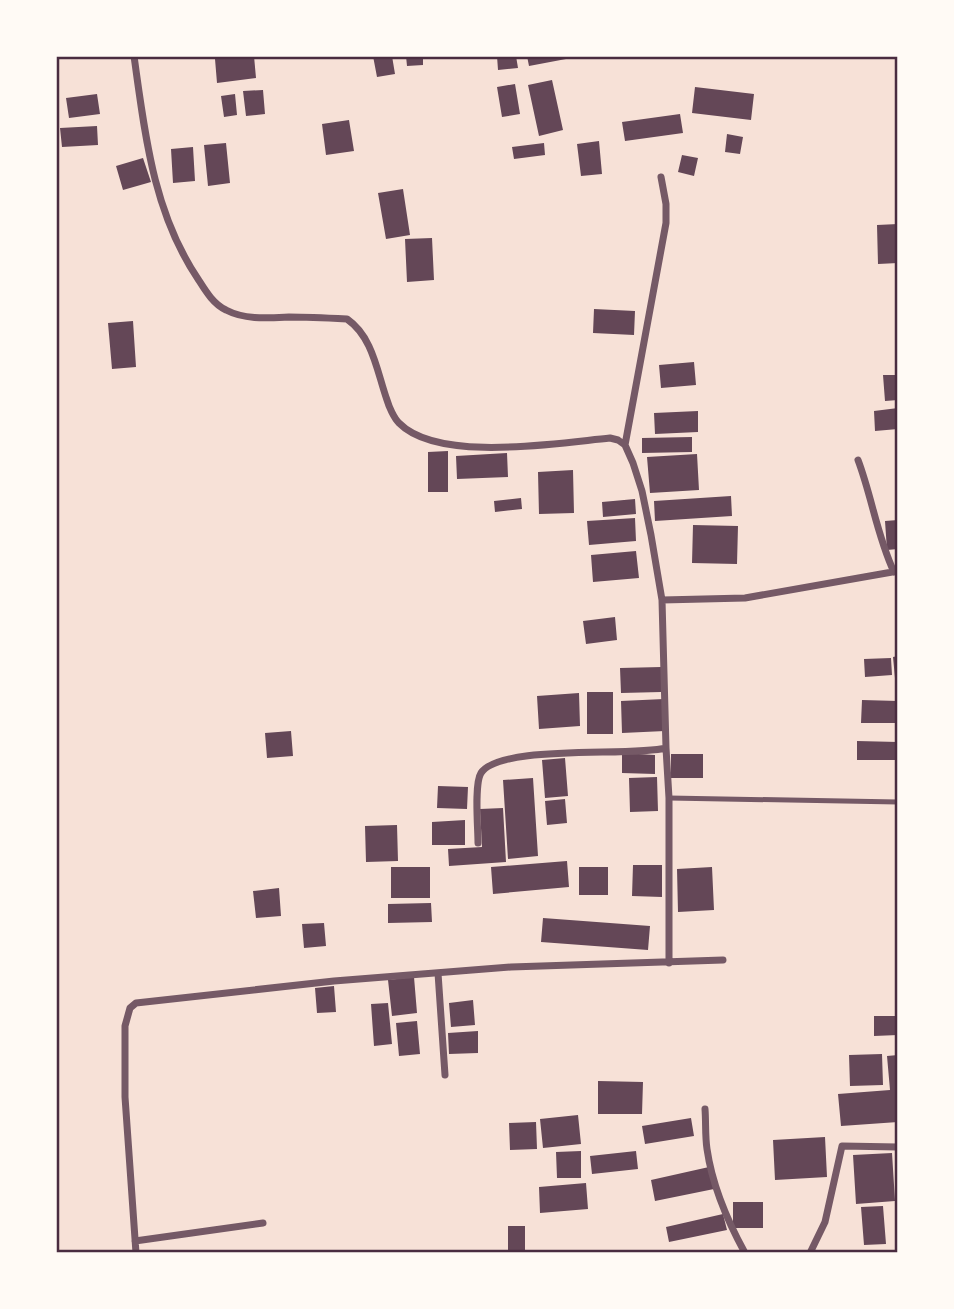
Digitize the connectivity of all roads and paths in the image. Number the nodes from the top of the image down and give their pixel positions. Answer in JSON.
{"nodes":[{"id":1,"x":134,"y":56,"type":"edge"},
{"id":2,"x":661,"y":177,"type":"dead end"},
{"id":3,"x":625,"y":445,"type":"junction"},
{"id":4,"x":858,"y":460,"type":"dead end"},
{"id":5,"x":896,"y":571,"type":"edge"},
{"id":6,"x":662,"y":600,"type":"junction"},
{"id":7,"x":666,"y":748,"type":"junction"},
{"id":8,"x":669,"y":798,"type":"junction"},
{"id":9,"x":898,"y":802,"type":"edge"},
{"id":10,"x":478,"y":842,"type":"dead end"},
{"id":11,"x":723,"y":960,"type":"dead end"},
{"id":12,"x":669,"y":962,"type":"junction"},
{"id":13,"x":438,"y":973,"type":"junction"},
{"id":14,"x":445,"y":1075,"type":"dead end"},
{"id":15,"x":705,"y":1110,"type":"dead end"},
{"id":16,"x":898,"y":1147,"type":"edge"},
{"id":17,"x":263,"y":1223,"type":"dead end"},
{"id":18,"x":135,"y":1241,"type":"junction"},
{"id":19,"x":136,"y":1253,"type":"edge"},
{"id":20,"x":745,"y":1253,"type":"edge"},
{"id":21,"x":810,"y":1253,"type":"edge"}],
"edges":[{"from":1,"to":3,"type":"street"},
{"from":2,"to":3,"type":"street"},
{"from":3,"to":6,"type":"street"},
{"from":4,"to":5,"type":"street"},
{"from":5,"to":6,"type":"street"},
{"from":6,"to":7,"type":"street"},
{"from":7,"to":8,"type":"street"},
{"from":7,"to":10,"type":"street"},
{"from":8,"to":9,"type":"lane"},
{"from":8,"to":12,"type":"street"},
{"from":11,"to":12,"type":"street"},
{"from":12,"to":13,"type":"street"},
{"from":13,"to":14,"type":"street"},
{"from":13,"to":18,"type":"street"},
{"from":15,"to":20,"type":"street"},
{"from":16,"to":21,"type":"street"},
{"from":17,"to":18,"type":"street"},
{"from":18,"to":19,"type":"street"}]}
